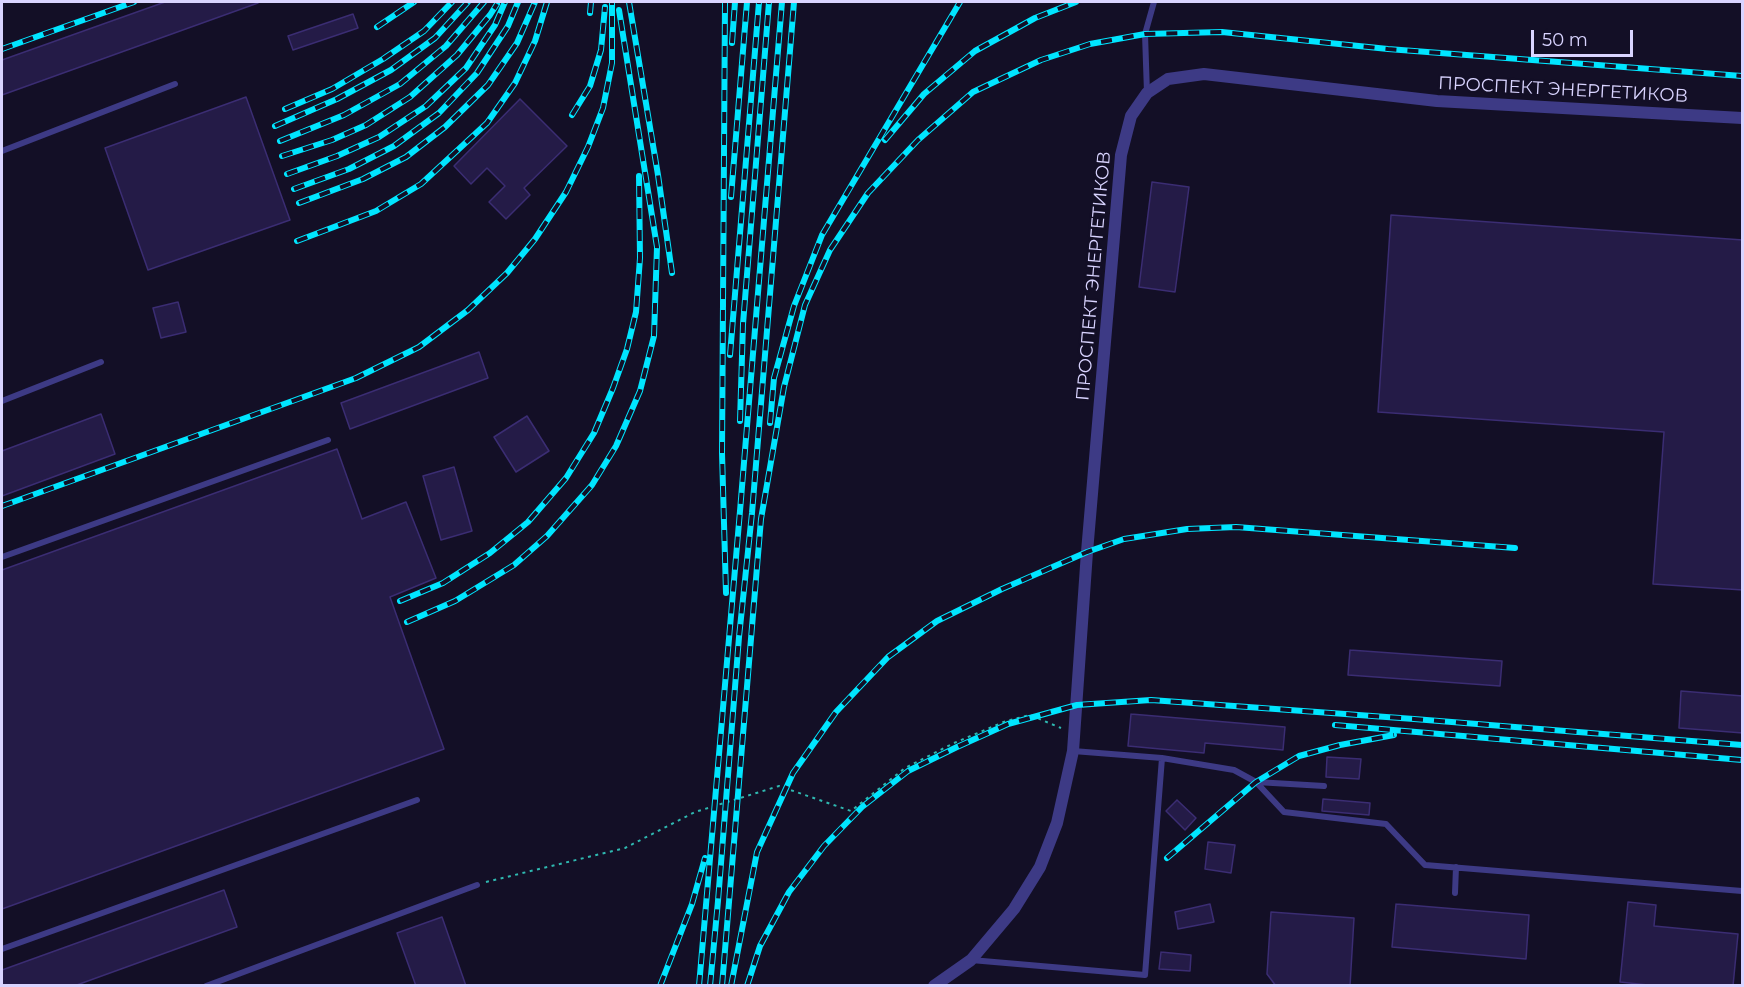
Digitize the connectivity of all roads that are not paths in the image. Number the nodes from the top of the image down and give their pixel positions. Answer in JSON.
{"nodes":[{"id":1,"x":1154,"y":2,"type":"edge"},
{"id":2,"x":175,"y":84,"type":"dead end"},
{"id":3,"x":1147,"y":93,"type":"junction"},
{"id":4,"x":1743,"y":118,"type":"edge"},
{"id":5,"x":2,"y":151,"type":"edge"},
{"id":6,"x":101,"y":362,"type":"dead end"},
{"id":7,"x":2,"y":401,"type":"edge"},
{"id":8,"x":328,"y":440,"type":"dead end"},
{"id":9,"x":2,"y":557,"type":"edge"},
{"id":10,"x":1073,"y":751,"type":"junction"},
{"id":11,"x":1162,"y":758,"type":"junction"},
{"id":12,"x":1256,"y":782,"type":"junction"},
{"id":13,"x":1324,"y":786,"type":"dead end"},
{"id":14,"x":417,"y":800,"type":"dead end"},
{"id":15,"x":1456,"y":867,"type":"junction"},
{"id":16,"x":477,"y":885,"type":"road end"},
{"id":17,"x":1743,"y":891,"type":"edge"},
{"id":18,"x":1455,"y":893,"type":"dead end"},
{"id":19,"x":2,"y":949,"type":"edge"},
{"id":20,"x":971,"y":960,"type":"junction"},
{"id":21,"x":206,"y":986,"type":"edge"},
{"id":22,"x":934,"y":986,"type":"edge"}],
"edges":[{"from":1,"to":3,"type":"lane"},
{"from":2,"to":5,"type":"lane"},
{"from":3,"to":4,"type":"street","name":"ПРОСПЕКТ ЭНЕРГЕТИКОВ"},
{"from":3,"to":10,"type":"street","name":"ПРОСПЕКТ ЭНЕРГЕТИКОВ"},
{"from":6,"to":7,"type":"lane"},
{"from":8,"to":9,"type":"lane"},
{"from":10,"to":11,"type":"lane"},
{"from":10,"to":20,"type":"street","name":"ПРОСПЕКТ ЭНЕРГЕТИКОВ"},
{"from":11,"to":12,"type":"lane"},
{"from":11,"to":20,"type":"lane"},
{"from":12,"to":13,"type":"lane"},
{"from":12,"to":15,"type":"lane"},
{"from":14,"to":19,"type":"lane"},
{"from":15,"to":17,"type":"lane"},
{"from":15,"to":18,"type":"lane"},
{"from":16,"to":21,"type":"lane"},
{"from":20,"to":22,"type":"street","name":"ПРОСПЕКТ ЭНЕРГЕТИКОВ"}]}
